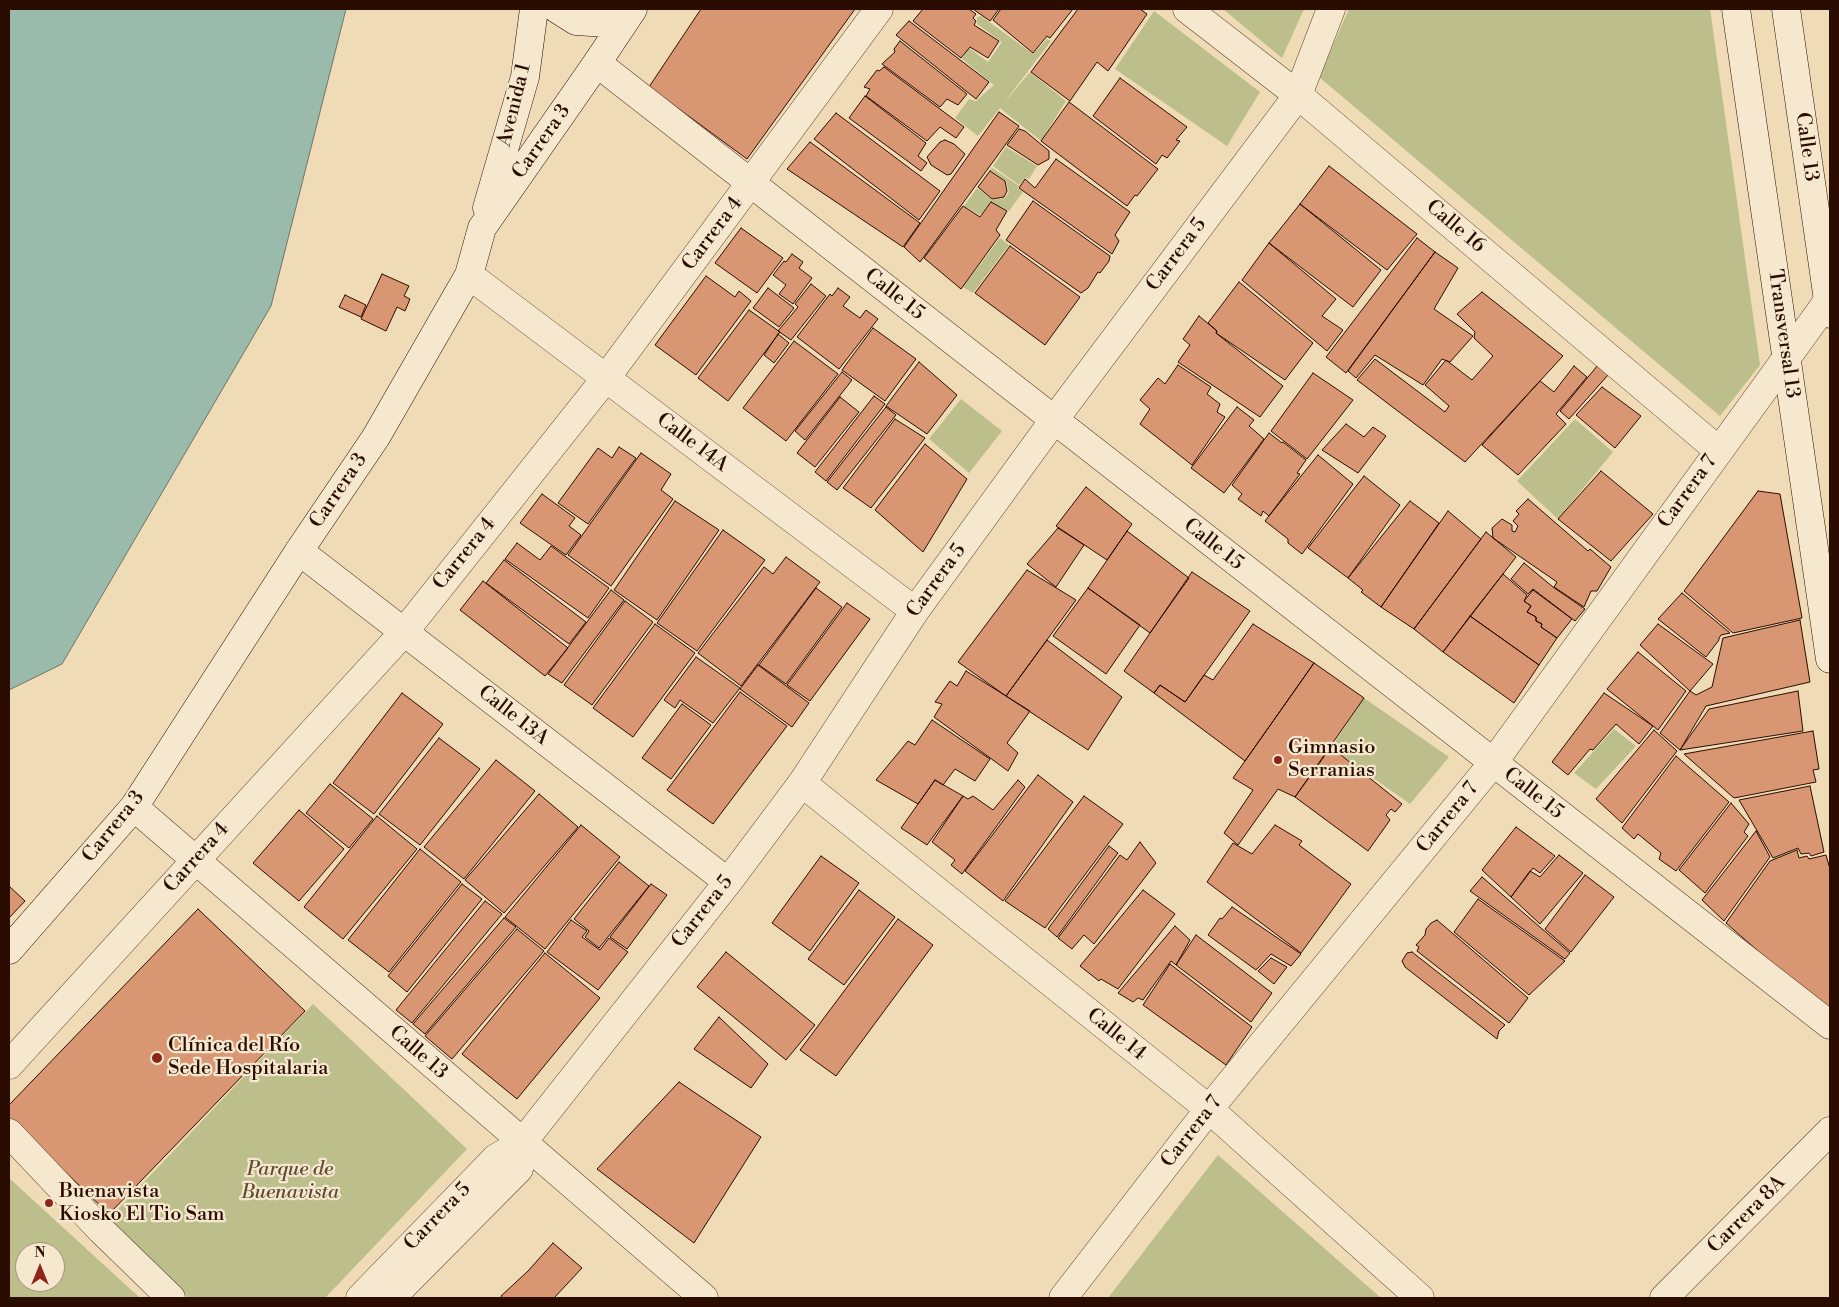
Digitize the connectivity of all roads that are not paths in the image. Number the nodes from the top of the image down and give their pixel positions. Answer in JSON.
{"nodes":[{"id":1,"x":534,"y":9,"type":"edge"},
{"id":2,"x":557,"y":9,"type":"edge"},
{"id":3,"x":632,"y":9,"type":"edge"},
{"id":4,"x":879,"y":9,"type":"edge"},
{"id":5,"x":1187,"y":9,"type":"edge"},
{"id":6,"x":1331,"y":9,"type":"edge"},
{"id":7,"x":1736,"y":9,"type":"edge"},
{"id":8,"x":1786,"y":9,"type":"edge"},
{"id":9,"x":597,"y":63,"type":"junction"},
{"id":10,"x":1298,"y":95,"type":"junction"},
{"id":11,"x":751,"y":183,"type":"junction"},
{"id":12,"x":482,"y":228,"type":"junction"},
{"id":13,"x":469,"y":275,"type":"junction"},
{"id":14,"x":1830,"y":304,"type":"edge"},
{"id":15,"x":1787,"y":357,"type":"junction"},
{"id":16,"x":606,"y":378,"type":"junction"},
{"id":17,"x":1054,"y":420,"type":"junction"},
{"id":18,"x":1718,"y":450,"type":"junction"},
{"id":19,"x":299,"y":550,"type":"junction"},
{"id":20,"x":915,"y":611,"type":"junction"},
{"id":21,"x":404,"y":632,"type":"junction"},
{"id":22,"x":1830,"y":659,"type":"edge"},
{"id":23,"x":1493,"y":763,"type":"junction"},
{"id":24,"x":802,"y":782,"type":"junction"},
{"id":25,"x":134,"y":807,"type":"junction"},
{"id":26,"x":196,"y":860,"type":"junction"},
{"id":27,"x":728,"y":882,"type":"junction"},
{"id":28,"x":9,"y":950,"type":"edge"},
{"id":29,"x":1830,"y":1025,"type":"edge"},
{"id":30,"x":9,"y":1065,"type":"edge"},
{"id":31,"x":1209,"y":1109,"type":"junction"},
{"id":32,"x":1830,"y":1131,"type":"edge"},
{"id":33,"x":9,"y":1133,"type":"edge"},
{"id":34,"x":522,"y":1142,"type":"junction"},
{"id":35,"x":171,"y":1298,"type":"edge"},
{"id":36,"x":360,"y":1298,"type":"edge"},
{"id":37,"x":391,"y":1298,"type":"edge"},
{"id":38,"x":704,"y":1298,"type":"edge"},
{"id":39,"x":1063,"y":1298,"type":"edge"},
{"id":40,"x":1420,"y":1298,"type":"edge"},
{"id":41,"x":1664,"y":1298,"type":"edge"}],
"edges":[{"from":1,"to":12,"type":"street","name":"Avenida 1"},
{"from":2,"to":3,"type":"street"},
{"from":3,"to":9,"type":"street","name":"Carrera 3"},
{"from":4,"to":11,"type":"street","name":"Carrera 4"},
{"from":5,"to":10,"type":"street","name":"Calle 16"},
{"from":6,"to":10,"type":"street","name":"Carrera 5"},
{"from":7,"to":15,"type":"street","name":"Transversal 13"},
{"from":8,"to":14,"type":"street","name":"Calle 13"},
{"from":9,"to":11,"type":"street","name":"Calle 15"},
{"from":9,"to":12,"type":"street","name":"Carrera 3"},
{"from":10,"to":17,"type":"street","name":"Carrera 5"},
{"from":10,"to":18,"type":"street","name":"Calle 16"},
{"from":11,"to":16,"type":"street","name":"Carrera 4"},
{"from":11,"to":17,"type":"street","name":"Calle 15"},
{"from":12,"to":13,"type":"street","name":"Carrera 3"},
{"from":13,"to":16,"type":"street","name":"Calle 14A"},
{"from":13,"to":19,"type":"street","name":"Carrera 3"},
{"from":14,"to":15,"type":"street","name":"Carrera 7"},
{"from":15,"to":18,"type":"street","name":"Carrera 7"},
{"from":15,"to":22,"type":"street","name":"Transversal 13"},
{"from":16,"to":20,"type":"street","name":"Calle 14A"},
{"from":16,"to":21,"type":"street","name":"Carrera 4"},
{"from":17,"to":20,"type":"street","name":"Carrera 5"},
{"from":17,"to":23,"type":"street","name":"Calle 15"},
{"from":18,"to":23,"type":"street","name":"Carrera 7"},
{"from":19,"to":21,"type":"street","name":"Calle 13A"},
{"from":19,"to":25,"type":"street","name":"Carrera 3"},
{"from":20,"to":24,"type":"street","name":"Carrera 5"},
{"from":21,"to":26,"type":"street","name":"Carrera 4"},
{"from":21,"to":27,"type":"street","name":"Calle 13A"},
{"from":23,"to":29,"type":"street","name":"Calle 15"},
{"from":23,"to":31,"type":"street","name":"Carrera 7"},
{"from":24,"to":27,"type":"street","name":"Carrera 5"},
{"from":24,"to":31,"type":"street","name":"Calle 14"},
{"from":25,"to":26,"type":"street","name":"Calle 13"},
{"from":25,"to":28,"type":"street","name":"Carrera 3"},
{"from":26,"to":30,"type":"street","name":"Carrera 4"},
{"from":26,"to":34,"type":"street","name":"Calle 13"},
{"from":27,"to":34,"type":"street","name":"Carrera 5"},
{"from":31,"to":39,"type":"street","name":"Carrera 7"},
{"from":31,"to":40,"type":"street","name":"Calle 14"},
{"from":32,"to":41,"type":"street","name":"Carrera 8A"},
{"from":33,"to":35,"type":"street"},
{"from":34,"to":36,"type":"street","name":"Carrera 5"},
{"from":34,"to":37,"type":"street","name":"Carrera 5"},
{"from":34,"to":38,"type":"street","name":"Calle 13"}]}
